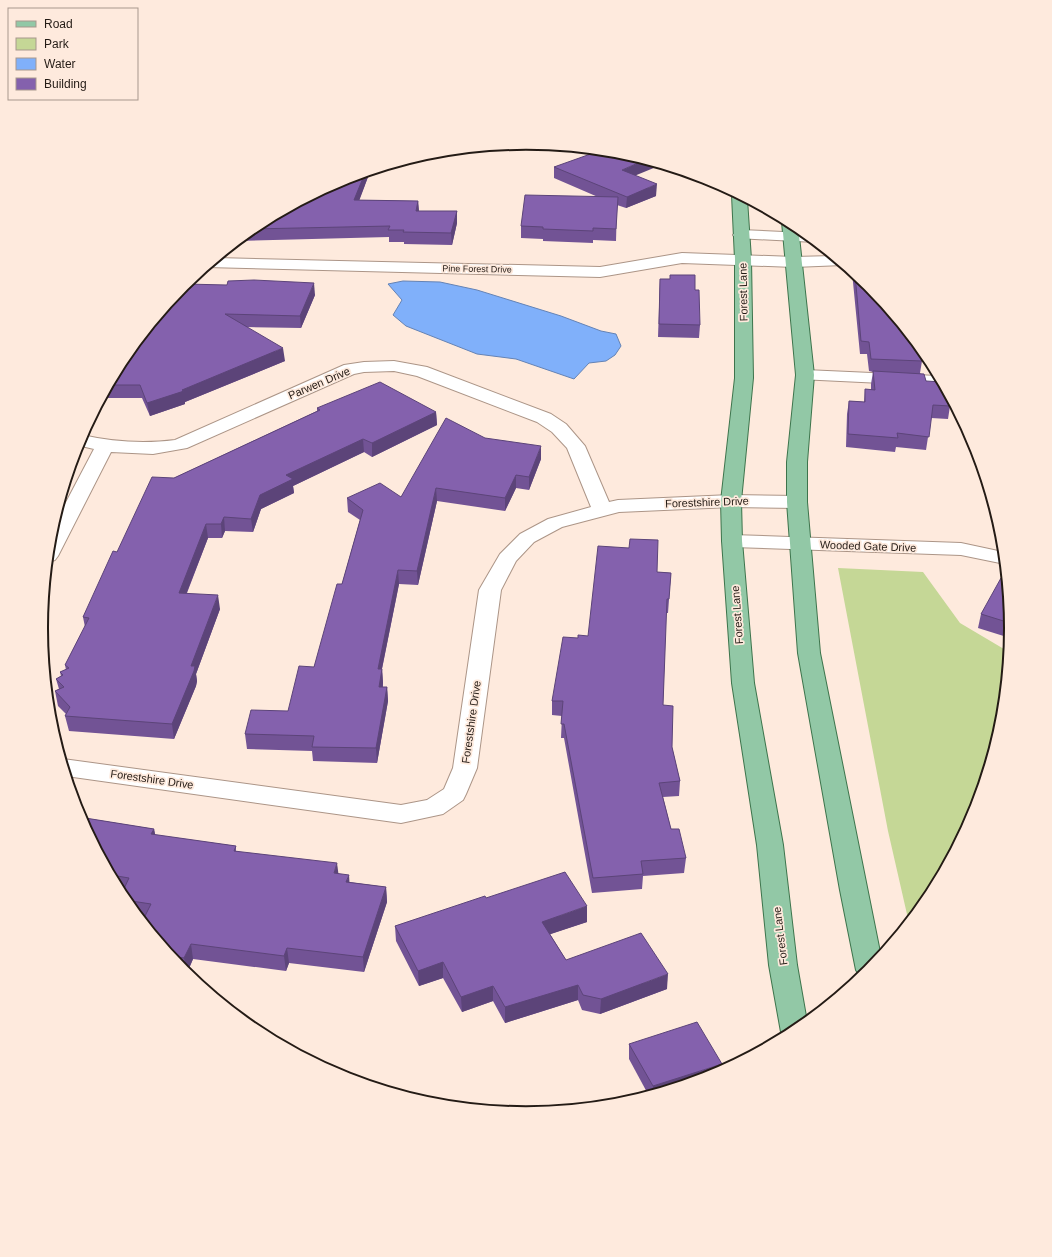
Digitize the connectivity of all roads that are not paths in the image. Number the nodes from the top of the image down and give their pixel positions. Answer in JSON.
{"nodes":[{"id":1,"x":739,"y":201,"type":"edge"},
{"id":2,"x":791,"y":230,"type":"edge"},
{"id":3,"x":741,"y":236,"type":"junction"},
{"id":4,"x":743,"y":259,"type":"junction"},
{"id":5,"x":832,"y":261,"type":"edge"},
{"id":6,"x":794,"y":262,"type":"junction"},
{"id":7,"x":218,"y":263,"type":"edge"},
{"id":8,"x":805,"y":375,"type":"junction"},
{"id":9,"x":934,"y":381,"type":"edge"},
{"id":10,"x":86,"y":442,"type":"edge"},
{"id":11,"x":104,"y":447,"type":"junction"},
{"id":12,"x":732,"y":500,"type":"junction"},
{"id":13,"x":797,"y":502,"type":"junction"},
{"id":14,"x":602,"y":509,"type":"junction"},
{"id":15,"x":56,"y":540,"type":"edge"},
{"id":16,"x":732,"y":541,"type":"junction"},
{"id":17,"x":800,"y":544,"type":"junction"},
{"id":18,"x":999,"y":557,"type":"edge"},
{"id":19,"x":68,"y":767,"type":"edge"},
{"id":20,"x":868,"y":962,"type":"edge"},
{"id":21,"x":794,"y":1025,"type":"edge"}],
"edges":[{"from":1,"to":3,"type":"main road","name":"Forest Lane"},
{"from":2,"to":3,"type":"street"},
{"from":2,"to":6,"type":"main road"},
{"from":3,"to":4,"type":"main road","name":"Forest Lane"},
{"from":4,"to":6,"type":"street","name":"Pine Forest Drive"},
{"from":4,"to":7,"type":"street","name":"Pine Forest Drive"},
{"from":4,"to":12,"type":"main road","name":"Forest Lane"},
{"from":5,"to":6,"type":"street","name":"Pine Forest Drive"},
{"from":6,"to":8,"type":"main road"},
{"from":8,"to":9,"type":"street"},
{"from":8,"to":13,"type":"main road"},
{"from":10,"to":11,"type":"street","name":"Parwen Drive"},
{"from":11,"to":14,"type":"street","name":"Parwen Drive"},
{"from":11,"to":15,"type":"street"},
{"from":12,"to":13,"type":"street","name":"Forestshire Drive"},
{"from":12,"to":14,"type":"street","name":"Forestshire Drive"},
{"from":12,"to":16,"type":"main road","name":"Forest Lane"},
{"from":13,"to":17,"type":"main road"},
{"from":14,"to":19,"type":"street","name":"Forestshire Drive"},
{"from":16,"to":17,"type":"street","name":"Wooded Gate Drive"},
{"from":16,"to":21,"type":"main road","name":"Forest Lane"},
{"from":17,"to":18,"type":"street","name":"Wooded Gate Drive"},
{"from":17,"to":20,"type":"main road"}]}
